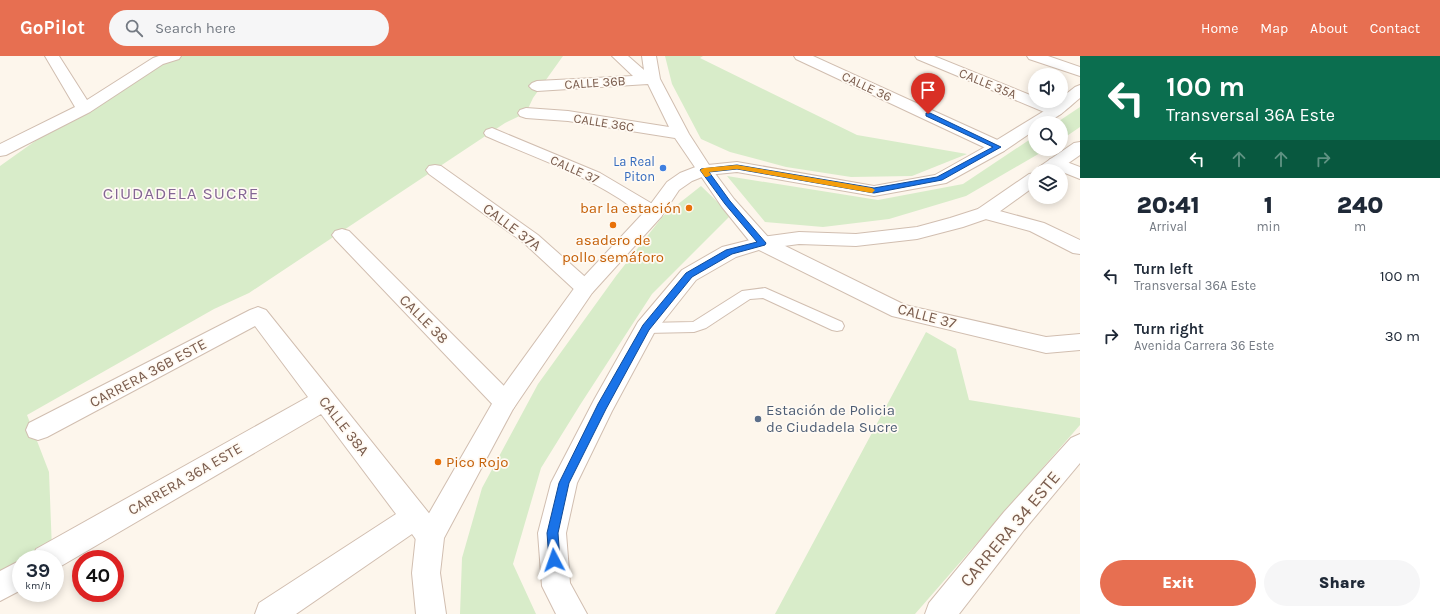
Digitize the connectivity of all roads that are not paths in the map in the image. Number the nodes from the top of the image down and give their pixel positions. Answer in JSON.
{"nodes":[{"id":1,"x":52,"y":56,"type":"edge"},
{"id":2,"x":174,"y":56,"type":"edge"},
{"id":3,"x":619,"y":56,"type":"edge"},
{"id":4,"x":649,"y":56,"type":"edge"},
{"id":5,"x":802,"y":56,"type":"edge"},
{"id":6,"x":922,"y":56,"type":"edge"},
{"id":7,"x":1034,"y":56,"type":"edge"},
{"id":8,"x":156,"y":59,"type":"edge"},
{"id":9,"x":1080,"y":72,"type":"edge"},
{"id":10,"x":650,"y":79,"type":"junction"},
{"id":11,"x":537,"y":86,"type":"dead end"},
{"id":12,"x":1080,"y":90,"type":"edge"},
{"id":13,"x":84,"y":109,"type":"junction"},
{"id":14,"x":1055,"y":111,"type":"junction"},
{"id":15,"x":526,"y":113,"type":"dead end"},
{"id":16,"x":1047,"y":116,"type":"edge"},
{"id":17,"x":1028,"y":128,"type":"edge"},
{"id":18,"x":492,"y":133,"type":"dead end"},
{"id":19,"x":681,"y":134,"type":"junction"},
{"id":20,"x":998,"y":147,"type":"junction"},
{"id":21,"x":1080,"y":147,"type":"edge"},
{"id":22,"x":0,"y":151,"type":"edge"},
{"id":23,"x":1054,"y":164,"type":"edge"},
{"id":24,"x":435,"y":170,"type":"dead end"},
{"id":25,"x":704,"y":170,"type":"junction"},
{"id":26,"x":1068,"y":171,"type":"edge"},
{"id":27,"x":1080,"y":174,"type":"edge"},
{"id":28,"x":1028,"y":183,"type":"edge"},
{"id":29,"x":654,"y":212,"type":"junction"},
{"id":30,"x":985,"y":213,"type":"junction"},
{"id":31,"x":342,"y":235,"type":"dead end"},
{"id":32,"x":762,"y":243,"type":"junction"},
{"id":33,"x":1080,"y":248,"type":"edge"},
{"id":34,"x":585,"y":288,"type":"junction"},
{"id":35,"x":258,"y":315,"type":"joint"},
{"id":36,"x":837,"y":326,"type":"dead end"},
{"id":37,"x":646,"y":328,"type":"junction"},
{"id":38,"x":1080,"y":342,"type":"edge"},
{"id":39,"x":324,"y":400,"type":"junction"},
{"id":40,"x":505,"y":402,"type":"junction"},
{"id":41,"x":38,"y":430,"type":"dead end"},
{"id":42,"x":1080,"y":445,"type":"edge"},
{"id":43,"x":422,"y":526,"type":"junction"},
{"id":44,"x":62,"y":550,"type":"edge"},
{"id":45,"x":12,"y":580,"type":"edge"},
{"id":46,"x":0,"y":587,"type":"edge"},
{"id":47,"x":270,"y":614,"type":"edge"},
{"id":48,"x":431,"y":614,"type":"edge"},
{"id":49,"x":572,"y":614,"type":"edge"},
{"id":50,"x":940,"y":614,"type":"edge"}],
"edges":[{"from":1,"to":13,"type":"street"},
{"from":2,"to":8,"type":"street"},
{"from":3,"to":10,"type":"street"},
{"from":4,"to":10,"type":"street"},
{"from":5,"to":20,"type":"street","name":"CALLE 36"},
{"from":6,"to":14,"type":"street","name":"CALLE 35A"},
{"from":7,"to":9,"type":"street"},
{"from":8,"to":13,"type":"street"},
{"from":10,"to":11,"type":"street","name":"CALLE 36B"},
{"from":10,"to":19,"type":"street"},
{"from":12,"to":14,"type":"street"},
{"from":13,"to":22,"type":"street"},
{"from":14,"to":16,"type":"street"},
{"from":15,"to":19,"type":"street","name":"CALLE 36C"},
{"from":17,"to":20,"type":"street"},
{"from":18,"to":29,"type":"street","name":"CALLE 37"},
{"from":19,"to":25,"type":"street"},
{"from":20,"to":25,"type":"street"},
{"from":21,"to":23,"type":"street"},
{"from":24,"to":34,"type":"street","name":"CALLE 37A"},
{"from":25,"to":29,"type":"street"},
{"from":25,"to":32,"type":"street"},
{"from":26,"to":27,"type":"street"},
{"from":28,"to":30,"type":"street"},
{"from":29,"to":34,"type":"street"},
{"from":30,"to":32,"type":"street"},
{"from":30,"to":33,"type":"street"},
{"from":31,"to":40,"type":"street","name":"CALLE 38"},
{"from":32,"to":37,"type":"street"},
{"from":32,"to":38,"type":"street","name":"CALLE 37"},
{"from":34,"to":40,"type":"street"},
{"from":35,"to":39,"type":"street","name":"CALLE 38A"},
{"from":35,"to":41,"type":"street","name":"CARRERA 36B ESTE"},
{"from":36,"to":37,"type":"lane"},
{"from":37,"to":49,"type":"street"},
{"from":39,"to":43,"type":"street","name":"CALLE 38A"},
{"from":39,"to":44,"type":"street","name":"CARRERA 36A ESTE"},
{"from":40,"to":43,"type":"street"},
{"from":42,"to":50,"type":"street","name":"CARRERA 34 ESTE"},
{"from":43,"to":47,"type":"street"},
{"from":43,"to":48,"type":"street"},
{"from":45,"to":46,"type":"street"}]}
